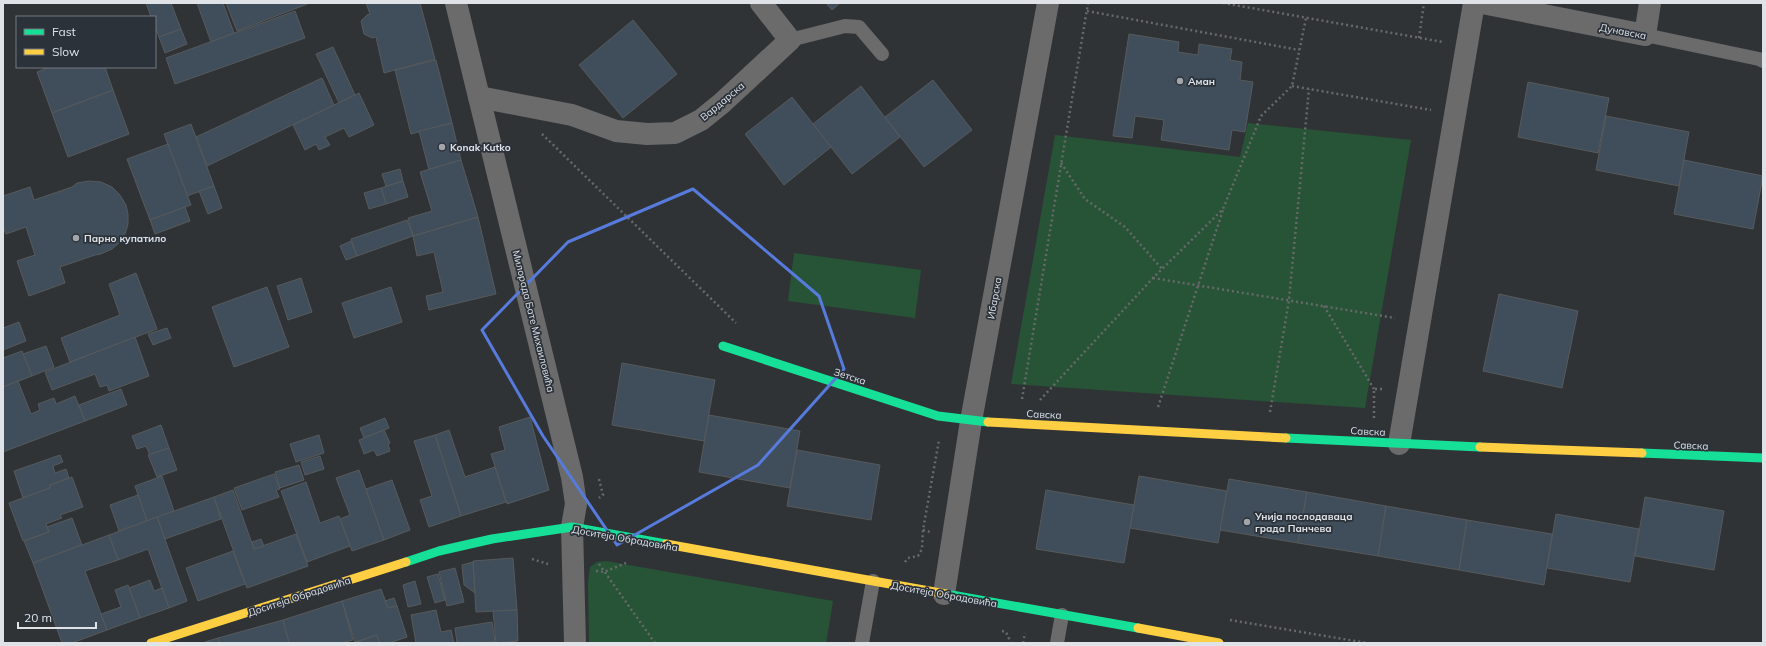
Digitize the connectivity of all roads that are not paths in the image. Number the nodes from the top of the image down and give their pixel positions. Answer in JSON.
{"nodes":[{"id":1,"x":456,"y":3,"type":"edge"},
{"id":2,"x":761,"y":3,"type":"edge"},
{"id":3,"x":1048,"y":3,"type":"edge"},
{"id":4,"x":1474,"y":3,"type":"edge"},
{"id":5,"x":1482,"y":3,"type":"edge"},
{"id":6,"x":1650,"y":3,"type":"edge"},
{"id":7,"x":1646,"y":35,"type":"junction"},
{"id":8,"x":790,"y":40,"type":"junction"},
{"id":9,"x":882,"y":54,"type":"dead end"},
{"id":10,"x":1763,"y":61,"type":"edge"},
{"id":11,"x":479,"y":96,"type":"junction"},
{"id":12,"x":723,"y":346,"type":"dead end"},
{"id":13,"x":971,"y":421,"type":"junction"},
{"id":14,"x":1399,"y":444,"type":"junction"},
{"id":15,"x":1763,"y":458,"type":"edge"},
{"id":16,"x":572,"y":527,"type":"junction"},
{"id":17,"x":873,"y":581,"type":"junction"},
{"id":18,"x":944,"y":594,"type":"junction"},
{"id":19,"x":1062,"y":615,"type":"junction"},
{"id":20,"x":151,"y":643,"type":"edge"},
{"id":21,"x":576,"y":643,"type":"edge"},
{"id":22,"x":862,"y":643,"type":"edge"},
{"id":23,"x":1058,"y":643,"type":"edge"},
{"id":24,"x":1219,"y":643,"type":"edge"}],
"edges":[{"from":1,"to":11,"type":"street","name":"Милорада Бате Михаиловића"},
{"from":2,"to":8,"type":"street"},
{"from":3,"to":13,"type":"street","name":"Ибарска"},
{"from":4,"to":14,"type":"street"},
{"from":5,"to":7,"type":"street","name":"Дунавска"},
{"from":6,"to":7,"type":"street"},
{"from":7,"to":10,"type":"lane","name":"Дунавска"},
{"from":8,"to":9,"type":"lane"},
{"from":8,"to":11,"type":"street","name":"Вардарска"},
{"from":11,"to":16,"type":"street","name":"Милорада Бате Михаиловића"},
{"from":12,"to":13,"type":"street","name":"Зетска"},
{"from":13,"to":14,"type":"street","name":"Савска"},
{"from":13,"to":18,"type":"street","name":"Ибарска"},
{"from":14,"to":15,"type":"street","name":"Савска"},
{"from":16,"to":17,"type":"street","name":"Доситеја Обрадовића"},
{"from":16,"to":20,"type":"street","name":"Доситеја Обрадовића"},
{"from":16,"to":21,"type":"street","name":"Милорада Бате Михаиловића"},
{"from":17,"to":18,"type":"street","name":"Доситеја Обрадовића"},
{"from":17,"to":22,"type":"lane"},
{"from":18,"to":19,"type":"street","name":"Доситеја Обрадовића"},
{"from":19,"to":23,"type":"lane"},
{"from":19,"to":24,"type":"street","name":"Доситеја Обрадовића"}]}
